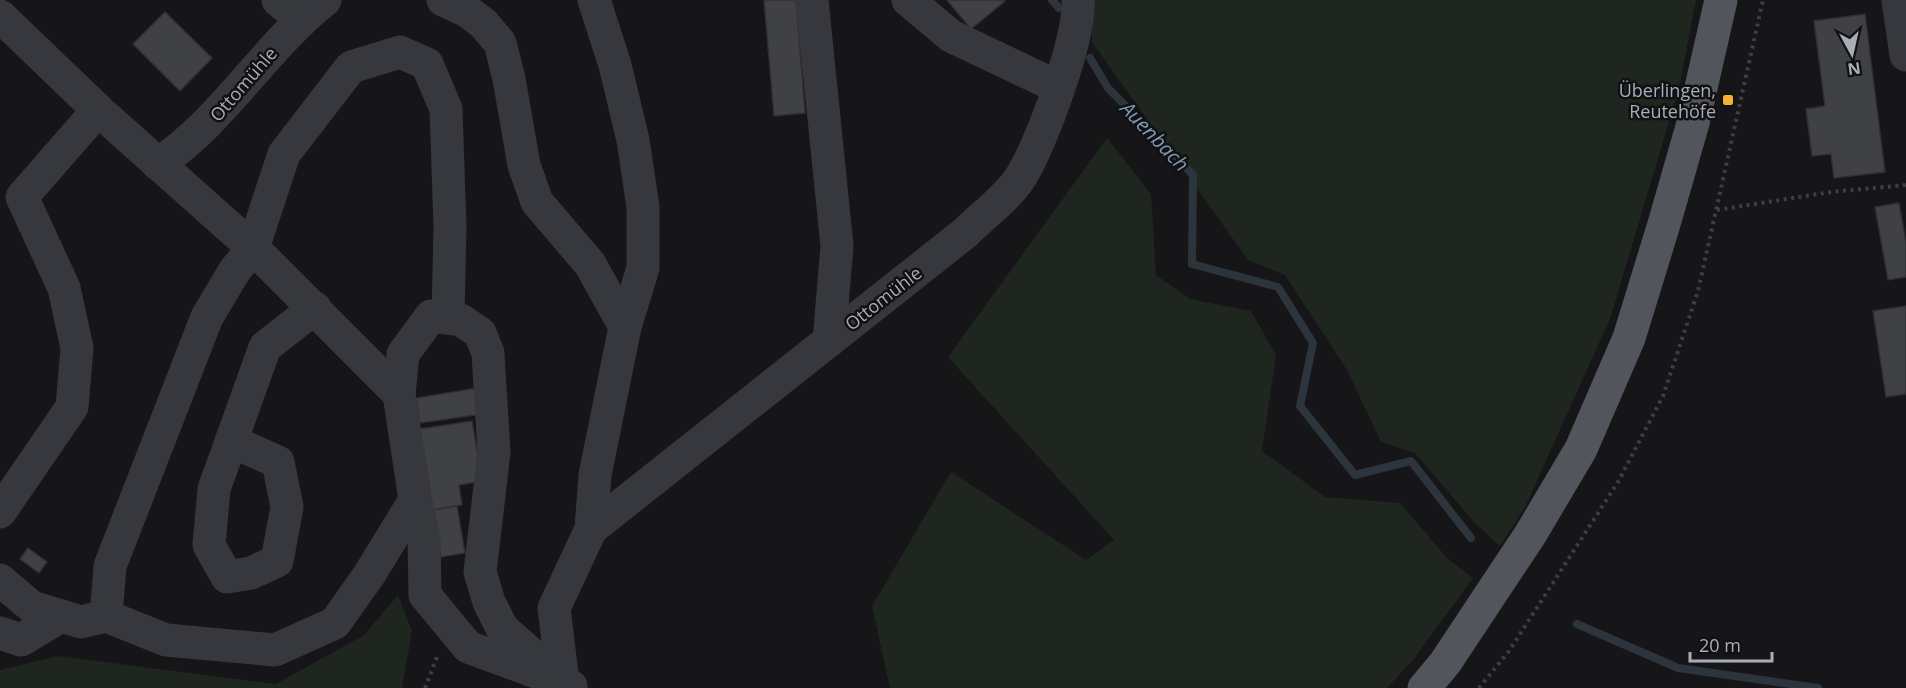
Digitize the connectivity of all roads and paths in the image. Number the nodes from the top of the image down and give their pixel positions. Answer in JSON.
{"nodes":[{"id":1,"x":443,"y":0,"type":"edge"},
{"id":2,"x":594,"y":0,"type":"edge"},
{"id":3,"x":812,"y":0,"type":"edge"},
{"id":4,"x":908,"y":0,"type":"edge"},
{"id":5,"x":1078,"y":0,"type":"edge"},
{"id":6,"x":1720,"y":0,"type":"edge"},
{"id":7,"x":1898,"y":0,"type":"edge"},
{"id":8,"x":301,"y":6,"type":"edge"},
{"id":9,"x":0,"y":16,"type":"edge"},
{"id":10,"x":1906,"y":55,"type":"edge"},
{"id":11,"x":1058,"y":87,"type":"junction"},
{"id":12,"x":98,"y":110,"type":"junction"},
{"id":13,"x":158,"y":164,"type":"junction"},
{"id":14,"x":1906,"y":185,"type":"edge"},
{"id":15,"x":11,"y":194,"type":"edge"},
{"id":16,"x":1717,"y":210,"type":"dead end"},
{"id":17,"x":254,"y":248,"type":"junction"},
{"id":18,"x":315,"y":308,"type":"junction"},
{"id":19,"x":448,"y":318,"type":"junction"},
{"id":20,"x":625,"y":327,"type":"junction"},
{"id":21,"x":829,"y":341,"type":"junction"},
{"id":22,"x":399,"y":394,"type":"junction"},
{"id":23,"x":231,"y":441,"type":"dead end"},
{"id":24,"x":415,"y":500,"type":"junction"},
{"id":25,"x":0,"y":512,"type":"edge"},
{"id":26,"x":591,"y":529,"type":"junction"},
{"id":27,"x":0,"y":580,"type":"edge"},
{"id":28,"x":60,"y":616,"type":"junction"},
{"id":29,"x":106,"y":616,"type":"junction"},
{"id":30,"x":0,"y":633,"type":"edge"},
{"id":31,"x":569,"y":685,"type":"edge"},
{"id":32,"x":1424,"y":688,"type":"edge"}],
"edges":[{"from":1,"to":20,"type":"street"},
{"from":2,"to":20,"type":"street","name":"Ottomühle"},
{"from":3,"to":21,"type":"street"},
{"from":4,"to":11,"type":"street"},
{"from":5,"to":11,"type":"street","name":"Ottomühle"},
{"from":6,"to":32,"type":"main road"},
{"from":7,"to":10,"type":"street"},
{"from":8,"to":13,"type":"street","name":"Ottomühle"},
{"from":9,"to":12,"type":"street"},
{"from":11,"to":21,"type":"street","name":"Ottomühle"},
{"from":12,"to":13,"type":"street"},
{"from":12,"to":15,"type":"street"},
{"from":13,"to":17,"type":"street"},
{"from":14,"to":16,"type":"path"},
{"from":15,"to":25,"type":"street"},
{"from":17,"to":18,"type":"street"},
{"from":17,"to":19,"type":"street"},
{"from":17,"to":29,"type":"street"},
{"from":18,"to":22,"type":"street"},
{"from":18,"to":23,"type":"street"},
{"from":19,"to":22,"type":"street"},
{"from":19,"to":31,"type":"street"},
{"from":20,"to":26,"type":"street","name":"Ottomühle"},
{"from":21,"to":26,"type":"street","name":"Ottomühle"},
{"from":22,"to":24,"type":"street"},
{"from":24,"to":29,"type":"street"},
{"from":24,"to":31,"type":"street"},
{"from":26,"to":31,"type":"street","name":"Ottomühle"},
{"from":27,"to":28,"type":"street"},
{"from":28,"to":29,"type":"street"},
{"from":28,"to":30,"type":"street"}]}
